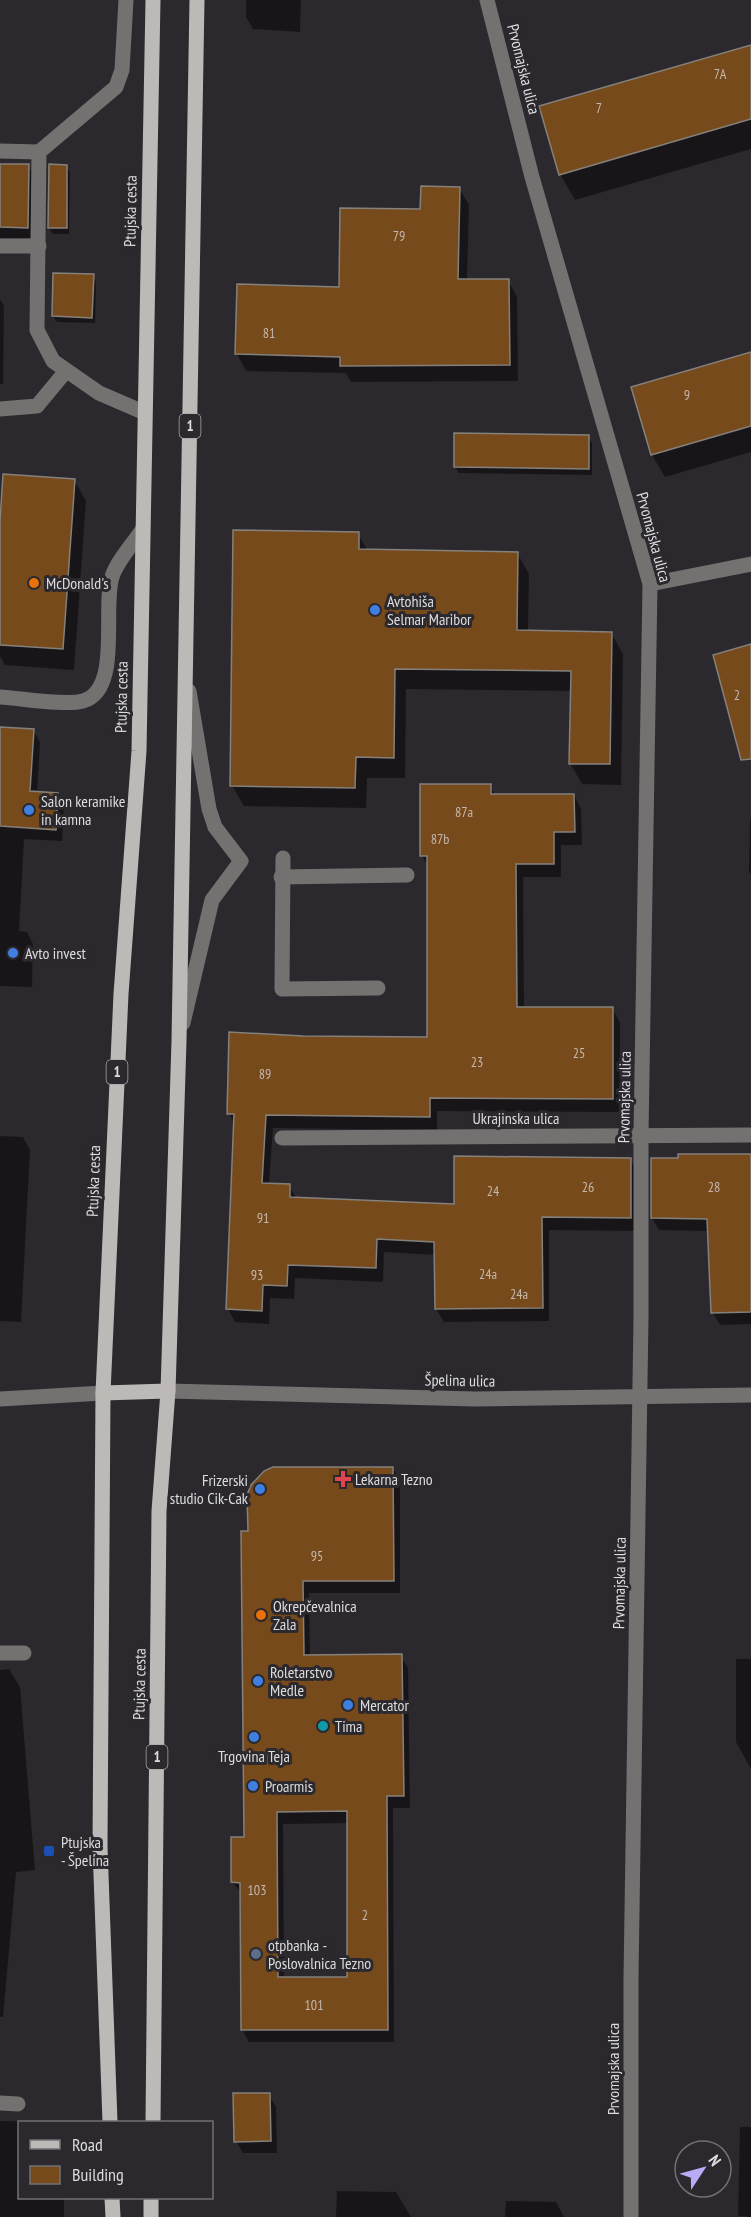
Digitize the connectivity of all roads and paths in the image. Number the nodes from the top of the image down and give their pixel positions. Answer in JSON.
{"nodes":[{"id":1,"x":126,"y":0,"type":"edge"},
{"id":2,"x":153,"y":0,"type":"edge"},
{"id":3,"x":197,"y":0,"type":"edge"},
{"id":4,"x":487,"y":0,"type":"edge"},
{"id":5,"x":0,"y":151,"type":"edge"},
{"id":6,"x":39,"y":152,"type":"junction"},
{"id":7,"x":0,"y":246,"type":"edge"},
{"id":8,"x":39,"y":246,"type":"junction"},
{"id":9,"x":66,"y":371,"type":"junction"},
{"id":10,"x":0,"y":409,"type":"edge"},
{"id":11,"x":143,"y":412,"type":"junction"},
{"id":12,"x":142,"y":530,"type":"junction"},
{"id":13,"x":751,"y":564,"type":"edge"},
{"id":14,"x":650,"y":584,"type":"junction"},
{"id":15,"x":185,"y":667,"type":"junction"},
{"id":16,"x":0,"y":697,"type":"edge"},
{"id":17,"x":283,"y":858,"type":"dead end"},
{"id":18,"x":407,"y":875,"type":"dead end"},
{"id":19,"x":281,"y":877,"type":"junction"},
{"id":20,"x":378,"y":988,"type":"dead end"},
{"id":21,"x":179,"y":1041,"type":"junction"},
{"id":22,"x":641,"y":1135,"type":"junction"},
{"id":23,"x":751,"y":1135,"type":"edge"},
{"id":24,"x":282,"y":1138,"type":"dead end"},
{"id":25,"x":168,"y":1391,"type":"junction"},
{"id":26,"x":103,"y":1393,"type":"junction"},
{"id":27,"x":751,"y":1395,"type":"edge"},
{"id":28,"x":639,"y":1396,"type":"junction"},
{"id":29,"x":0,"y":1399,"type":"edge"},
{"id":30,"x":0,"y":1653,"type":"edge"},
{"id":31,"x":24,"y":1653,"type":"dead end"},
{"id":32,"x":0,"y":2103,"type":"edge"},
{"id":33,"x":18,"y":2104,"type":"dead end"},
{"id":34,"x":110,"y":2121,"type":"edge"},
{"id":35,"x":153,"y":2121,"type":"edge"},
{"id":36,"x":112,"y":2199,"type":"edge"},
{"id":37,"x":152,"y":2199,"type":"edge"},
{"id":38,"x":113,"y":2217,"type":"edge"},
{"id":39,"x":151,"y":2217,"type":"edge"},
{"id":40,"x":631,"y":2217,"type":"edge"}],
"edges":[{"from":1,"to":6,"type":"street"},
{"from":2,"to":11,"type":"main road","name":"Ptujska cesta","number":"1"},
{"from":3,"to":15,"type":"main road","name":"Ptujska cesta","number":"1"},
{"from":4,"to":14,"type":"street","name":"Prvomajska ulica"},
{"from":5,"to":6,"type":"street"},
{"from":6,"to":8,"type":"street"},
{"from":7,"to":8,"type":"street"},
{"from":8,"to":9,"type":"street"},
{"from":9,"to":10,"type":"street"},
{"from":9,"to":11,"type":"street"},
{"from":11,"to":12,"type":"main road","name":"Ptujska cesta","number":"1"},
{"from":12,"to":16,"type":"street"},
{"from":12,"to":26,"type":"main road","name":"Ptujska cesta","number":"1"},
{"from":13,"to":14,"type":"street"},
{"from":14,"to":22,"type":"street","name":"Prvomajska ulica"},
{"from":15,"to":21,"type":"main road","name":"Ptujska cesta","number":"1"},
{"from":15,"to":21,"type":"street"},
{"from":17,"to":19,"type":"street"},
{"from":18,"to":19,"type":"street"},
{"from":19,"to":20,"type":"street"},
{"from":21,"to":25,"type":"main road","name":"Ptujska cesta","number":"1"},
{"from":22,"to":23,"type":"street","name":"Ukrajinska ulica"},
{"from":22,"to":24,"type":"street","name":"Ukrajinska ulica"},
{"from":22,"to":28,"type":"street","name":"Prvomajska ulica"},
{"from":25,"to":26,"type":"main road"},
{"from":25,"to":28,"type":"street","name":"Špelina ulica"},
{"from":25,"to":35,"type":"main road","name":"Ptujska cesta","number":"1"},
{"from":26,"to":29,"type":"street"},
{"from":26,"to":34,"type":"main road","name":"Ptujska cesta","number":"1"},
{"from":27,"to":28,"type":"street","name":"Špelina ulica"},
{"from":28,"to":40,"type":"street","name":"Prvomajska ulica"},
{"from":30,"to":31,"type":"street"},
{"from":32,"to":33,"type":"street"},
{"from":36,"to":38,"type":"main road"},
{"from":37,"to":39,"type":"main road"}]}
